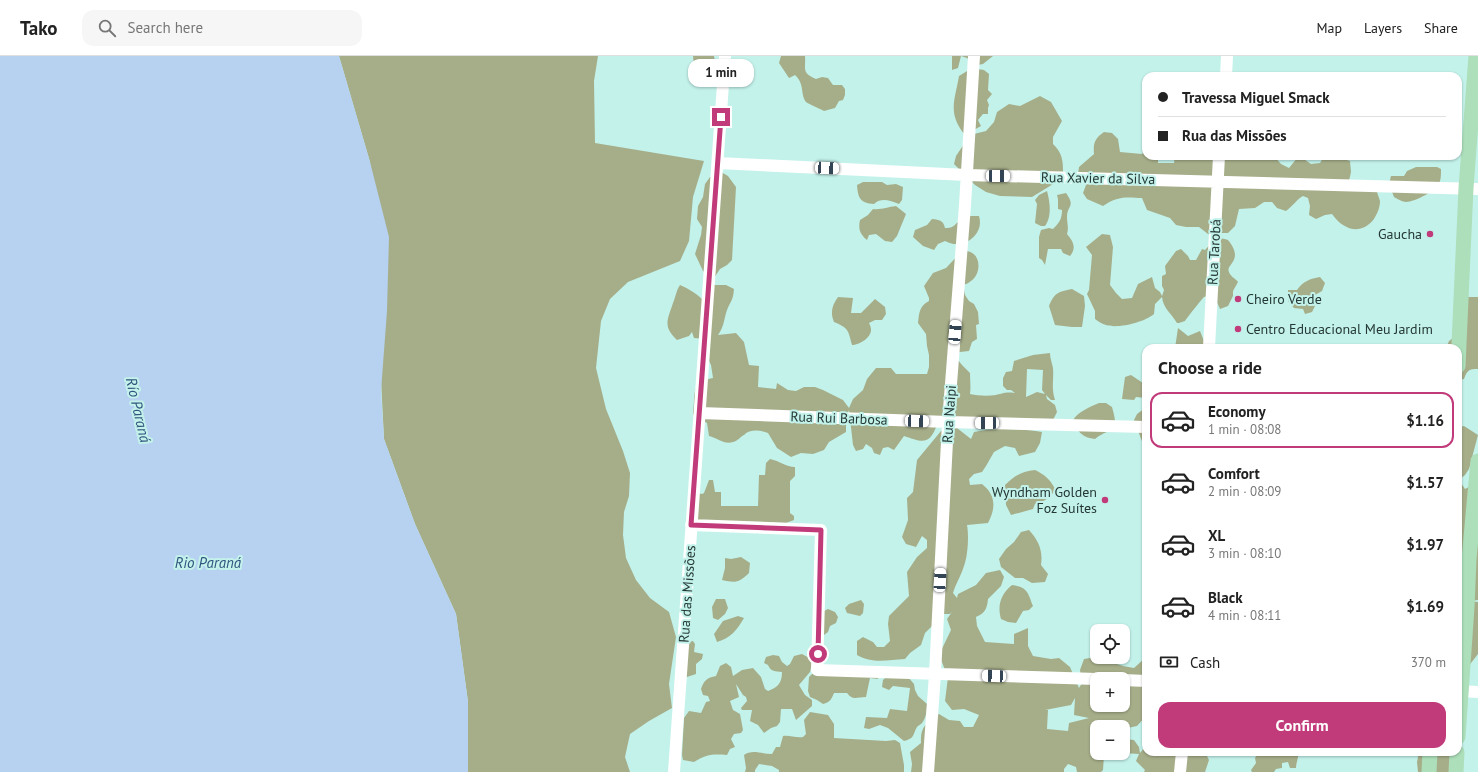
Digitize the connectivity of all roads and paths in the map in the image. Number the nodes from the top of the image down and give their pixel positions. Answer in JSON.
{"nodes":[{"id":1,"x":725,"y":56,"type":"edge"},
{"id":2,"x":974,"y":56,"type":"edge"},
{"id":3,"x":1227,"y":56,"type":"edge"},
{"id":4,"x":1476,"y":56,"type":"edge"},
{"id":5,"x":1226,"y":72,"type":"edge"},
{"id":6,"x":1219,"y":160,"type":"edge"},
{"id":7,"x":718,"y":163,"type":"junction"},
{"id":8,"x":967,"y":175,"type":"junction"},
{"id":9,"x":1217,"y":181,"type":"junction"},
{"id":10,"x":1472,"y":189,"type":"edge"},
{"id":11,"x":1209,"y":344,"type":"edge"},
{"id":12,"x":1460,"y":344,"type":"edge"},
{"id":13,"x":700,"y":413,"type":"junction"},
{"id":14,"x":948,"y":422,"type":"junction"},
{"id":15,"x":1142,"y":428,"type":"edge"},
{"id":16,"x":1478,"y":461,"type":"edge"},
{"id":17,"x":691,"y":525,"type":"junction"},
{"id":18,"x":1463,"y":556,"type":"edge"},
{"id":19,"x":1462,"y":599,"type":"edge"},
{"id":20,"x":1467,"y":607,"type":"junction"},
{"id":21,"x":1462,"y":667,"type":"edge"},
{"id":22,"x":935,"y":674,"type":"junction"},
{"id":23,"x":1090,"y":679,"type":"edge"},
{"id":24,"x":1130,"y":680,"type":"edge"},
{"id":25,"x":1142,"y":681,"type":"edge"},
{"id":26,"x":1462,"y":691,"type":"edge"},
{"id":27,"x":1478,"y":692,"type":"edge"},
{"id":28,"x":1182,"y":756,"type":"edge"},
{"id":29,"x":1430,"y":756,"type":"edge"},
{"id":30,"x":1457,"y":756,"type":"edge"},
{"id":31,"x":674,"y":772,"type":"edge"},
{"id":32,"x":928,"y":772,"type":"edge"},
{"id":33,"x":1180,"y":772,"type":"edge"},
{"id":34,"x":1429,"y":772,"type":"edge"},
{"id":35,"x":1456,"y":772,"type":"edge"}],
"edges":[{"from":1,"to":7,"type":"street","name":"Rua das Missões"},
{"from":2,"to":8,"type":"street","name":"Rua Naipi"},
{"from":3,"to":5,"type":"street"},
{"from":4,"to":10,"type":"main road"},
{"from":6,"to":9,"type":"street","name":"Rua Tarobá"},
{"from":7,"to":8,"type":"street","name":"Rua Xavier da Silva"},
{"from":7,"to":13,"type":"street","name":"Rua das Missões"},
{"from":8,"to":9,"type":"street","name":"Rua Xavier da Silva"},
{"from":8,"to":14,"type":"street","name":"Rua Naipi"},
{"from":9,"to":10,"type":"street","name":"Rua Xavier da Silva"},
{"from":9,"to":11,"type":"street","name":"Rua Tarobá"},
{"from":10,"to":12,"type":"main road"},
{"from":13,"to":14,"type":"street","name":"Rua Rui Barbosa"},
{"from":13,"to":17,"type":"street","name":"Rua das Missões"},
{"from":14,"to":15,"type":"street","name":"Rua Rui Barbosa"},
{"from":14,"to":22,"type":"street","name":"Rua Naipi"},
{"from":16,"to":18,"type":"main road"},
{"from":17,"to":22,"type":"street"},
{"from":17,"to":31,"type":"street","name":"Rua das Missões"},
{"from":18,"to":20,"type":"main road"},
{"from":19,"to":20,"type":"main road"},
{"from":20,"to":21,"type":"main road"},
{"from":22,"to":23,"type":"street"},
{"from":22,"to":32,"type":"street","name":"Rua Naipi"},
{"from":24,"to":25,"type":"street"},
{"from":26,"to":27,"type":"street"},
{"from":28,"to":33,"type":"street"},
{"from":29,"to":34,"type":"main road"},
{"from":30,"to":35,"type":"main road"}]}
